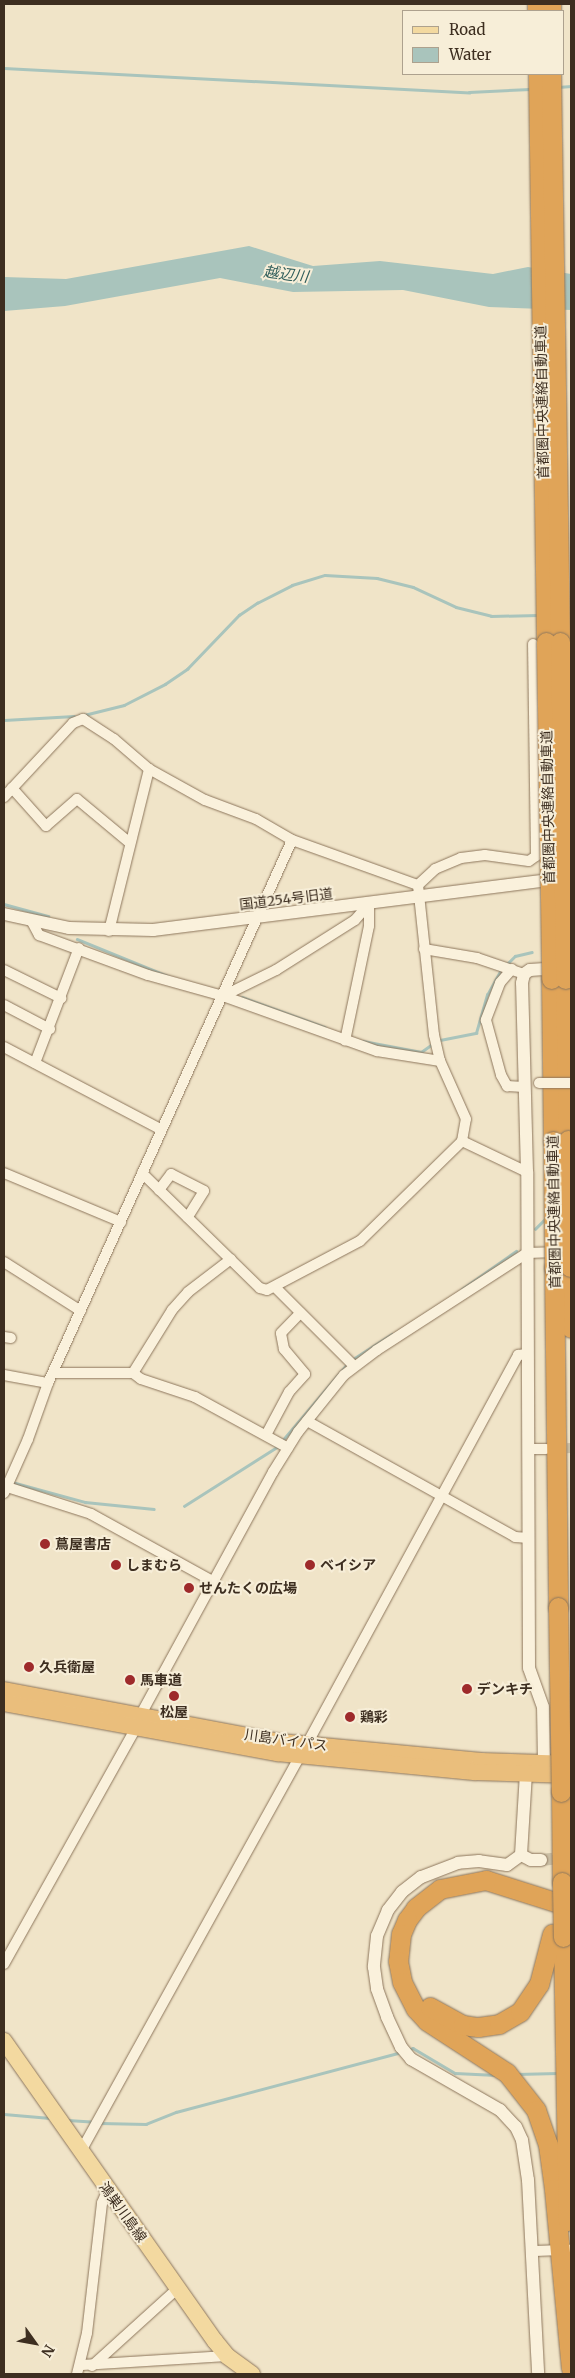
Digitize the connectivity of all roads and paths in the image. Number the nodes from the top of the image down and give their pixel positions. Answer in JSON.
{"nodes":[{"id":1,"x":538,"y":75,"type":"edge"},
{"id":2,"x":551,"y":75,"type":"edge"},
{"id":3,"x":533,"y":644,"type":"dead end"},
{"id":4,"x":571,"y":647,"type":"edge"},
{"id":5,"x":533,"y":658,"type":"junction"},
{"id":6,"x":149,"y":769,"type":"junction"},
{"id":7,"x":12,"y":788,"type":"junction"},
{"id":8,"x":4,"y":797,"type":"edge"},
{"id":9,"x":292,"y":840,"type":"junction"},
{"id":10,"x":130,"y":843,"type":"junction"},
{"id":11,"x":571,"y":877,"type":"edge"},
{"id":12,"x":418,"y":891,"type":"junction"},
{"id":13,"x":369,"y":904,"type":"junction"},
{"id":14,"x":4,"y":914,"type":"edge"},
{"id":15,"x":258,"y":917,"type":"junction"},
{"id":16,"x":32,"y":922,"type":"junction"},
{"id":17,"x":109,"y":931,"type":"junction"},
{"id":18,"x":79,"y":948,"type":"junction"},
{"id":19,"x":424,"y":949,"type":"junction"},
{"id":20,"x":508,"y":967,"type":"junction"},
{"id":21,"x":4,"y":970,"type":"edge"},
{"id":22,"x":524,"y":974,"type":"junction"},
{"id":23,"x":562,"y":975,"type":"edge"},
{"id":24,"x":223,"y":996,"type":"junction"},
{"id":25,"x":62,"y":998,"type":"junction"},
{"id":26,"x":4,"y":1005,"type":"edge"},
{"id":27,"x":50,"y":1029,"type":"junction"},
{"id":28,"x":346,"y":1038,"type":"junction"},
{"id":29,"x":4,"y":1047,"type":"edge"},
{"id":30,"x":440,"y":1061,"type":"junction"},
{"id":31,"x":35,"y":1063,"type":"junction"},
{"id":32,"x":571,"y":1083,"type":"edge"},
{"id":33,"x":524,"y":1085,"type":"junction"},
{"id":34,"x":162,"y":1130,"type":"junction"},
{"id":35,"x":462,"y":1141,"type":"junction"},
{"id":36,"x":527,"y":1172,"type":"junction"},
{"id":37,"x":4,"y":1173,"type":"edge"},
{"id":38,"x":142,"y":1173,"type":"junction"},
{"id":39,"x":159,"y":1190,"type":"junction"},
{"id":40,"x":188,"y":1218,"type":"junction"},
{"id":41,"x":121,"y":1222,"type":"junction"},
{"id":42,"x":527,"y":1253,"type":"junction"},
{"id":43,"x":231,"y":1259,"type":"junction"},
{"id":44,"x":4,"y":1262,"type":"edge"},
{"id":45,"x":565,"y":1263,"type":"edge"},
{"id":46,"x":276,"y":1288,"type":"junction"},
{"id":47,"x":81,"y":1311,"type":"junction"},
{"id":48,"x":300,"y":1313,"type":"junction"},
{"id":49,"x":571,"y":1328,"type":"edge"},
{"id":50,"x":527,"y":1354,"type":"junction"},
{"id":51,"x":354,"y":1366,"type":"junction"},
{"id":52,"x":53,"y":1373,"type":"junction"},
{"id":53,"x":133,"y":1373,"type":"junction"},
{"id":54,"x":4,"y":1375,"type":"edge"},
{"id":55,"x":48,"y":1383,"type":"junction"},
{"id":56,"x":307,"y":1421,"type":"junction"},
{"id":57,"x":266,"y":1435,"type":"junction"},
{"id":58,"x":288,"y":1448,"type":"junction"},
{"id":59,"x":528,"y":1449,"type":"junction"},
{"id":60,"x":546,"y":1449,"type":"tunnel mouth"},
{"id":61,"x":5,"y":1489,"type":"edge"},
{"id":62,"x":442,"y":1495,"type":"junction"},
{"id":63,"x":530,"y":1538,"type":"junction"},
{"id":64,"x":214,"y":1582,"type":"junction"},
{"id":65,"x":4,"y":1690,"type":"edge"},
{"id":66,"x":4,"y":1703,"type":"edge"},
{"id":67,"x":138,"y":1722,"type":"junction"},
{"id":68,"x":304,"y":1750,"type":"junction"},
{"id":69,"x":544,"y":1762,"type":"junction"},
{"id":70,"x":571,"y":1764,"type":"edge"},
{"id":71,"x":526,"y":1773,"type":"junction"},
{"id":72,"x":571,"y":1775,"type":"edge"},
{"id":73,"x":522,"y":1855,"type":"junction"},
{"id":74,"x":541,"y":1860,"type":"tunnel mouth"},
{"id":75,"x":571,"y":1907,"type":"edge"},
{"id":76,"x":571,"y":1917,"type":"edge"},
{"id":77,"x":558,"y":1935,"type":"junction"},
{"id":78,"x":4,"y":1964,"type":"edge"},
{"id":79,"x":4,"y":2040,"type":"edge"},
{"id":80,"x":81,"y":2151,"type":"junction"},
{"id":81,"x":107,"y":2191,"type":"junction"},
{"id":82,"x":566,"y":2251,"type":"edge"},
{"id":83,"x":533,"y":2252,"type":"junction"},
{"id":84,"x":178,"y":2288,"type":"junction"},
{"id":85,"x":571,"y":2349,"type":"edge"},
{"id":86,"x":227,"y":2356,"type":"junction"},
{"id":87,"x":84,"y":2368,"type":"edge"},
{"id":88,"x":571,"y":2368,"type":"edge"},
{"id":89,"x":252,"y":2374,"type":"edge"},
{"id":90,"x":538,"y":2374,"type":"edge"}],
"edges":[{"from":1,"to":23,"type":"highway","name":"首都圏中央連絡自動車道","bridge":true},
{"from":2,"to":23,"type":"highway","name":"首都圏中央連絡自動車道","bridge":true},
{"from":3,"to":5,"type":"street"},
{"from":4,"to":5,"type":"street"},
{"from":5,"to":12,"type":"street"},
{"from":6,"to":7,"type":"street"},
{"from":6,"to":9,"type":"street"},
{"from":6,"to":10,"type":"street"},
{"from":7,"to":8,"type":"street"},
{"from":7,"to":10,"type":"street"},
{"from":9,"to":12,"type":"street"},
{"from":9,"to":15,"type":"street"},
{"from":10,"to":17,"type":"street"},
{"from":11,"to":12,"type":"street","name":"国道254号旧道"},
{"from":12,"to":13,"type":"street","name":"国道254号旧道"},
{"from":12,"to":19,"type":"street"},
{"from":13,"to":15,"type":"street","name":"国道254号旧道"},
{"from":13,"to":24,"type":"street"},
{"from":13,"to":28,"type":"street"},
{"from":14,"to":16,"type":"street","name":"国道254号旧道"},
{"from":15,"to":17,"type":"street","name":"国道254号旧道"},
{"from":15,"to":24,"type":"street"},
{"from":16,"to":17,"type":"street","name":"国道254号旧道"},
{"from":16,"to":18,"type":"street"},
{"from":18,"to":24,"type":"street"},
{"from":18,"to":25,"type":"street"},
{"from":19,"to":20,"type":"street"},
{"from":19,"to":30,"type":"street"},
{"from":20,"to":22,"type":"street"},
{"from":20,"to":33,"type":"street"},
{"from":21,"to":25,"type":"street"},
{"from":22,"to":23,"type":"street"},
{"from":22,"to":33,"type":"street"},
{"from":23,"to":45,"type":"highway","name":"首都圏中央連絡自動車道","bridge":true},
{"from":24,"to":28,"type":"street"},
{"from":24,"to":34,"type":"street"},
{"from":25,"to":27,"type":"street"},
{"from":26,"to":27,"type":"street"},
{"from":27,"to":31,"type":"street"},
{"from":28,"to":30,"type":"street"},
{"from":29,"to":31,"type":"street"},
{"from":30,"to":35,"type":"street"},
{"from":31,"to":34,"type":"street"},
{"from":32,"to":33,"type":"street","bridge":true},
{"from":33,"to":36,"type":"street"},
{"from":34,"to":38,"type":"street"},
{"from":35,"to":36,"type":"street"},
{"from":35,"to":46,"type":"street"},
{"from":36,"to":42,"type":"street"},
{"from":37,"to":41,"type":"street"},
{"from":38,"to":39,"type":"street"},
{"from":38,"to":41,"type":"street"},
{"from":39,"to":40,"type":"street"},
{"from":39,"to":40,"type":"street"},
{"from":40,"to":43,"type":"street"},
{"from":41,"to":47,"type":"street"},
{"from":42,"to":45,"type":"street"},
{"from":42,"to":50,"type":"street"},
{"from":42,"to":51,"type":"street"},
{"from":43,"to":46,"type":"street"},
{"from":43,"to":53,"type":"street"},
{"from":44,"to":47,"type":"street"},
{"from":45,"to":49,"type":"highway","name":"首都圏中央連絡自動車道"},
{"from":45,"to":77,"type":"highway","name":"首都圏中央連絡自動車道","bridge":true},
{"from":46,"to":48,"type":"street"},
{"from":47,"to":52,"type":"street"},
{"from":48,"to":51,"type":"street"},
{"from":48,"to":57,"type":"street"},
{"from":50,"to":59,"type":"street"},
{"from":50,"to":62,"type":"street"},
{"from":51,"to":56,"type":"street"},
{"from":52,"to":53,"type":"street"},
{"from":52,"to":55,"type":"street"},
{"from":53,"to":57,"type":"street"},
{"from":54,"to":55,"type":"street"},
{"from":55,"to":61,"type":"street"},
{"from":56,"to":58,"type":"street"},
{"from":56,"to":62,"type":"street"},
{"from":57,"to":58,"type":"street"},
{"from":58,"to":64,"type":"street"},
{"from":59,"to":60,"type":"street"},
{"from":59,"to":63,"type":"street"},
{"from":61,"to":64,"type":"street"},
{"from":62,"to":63,"type":"street"},
{"from":62,"to":68,"type":"street"},
{"from":63,"to":69,"type":"street"},
{"from":64,"to":67,"type":"street"},
{"from":65,"to":67,"type":"highway","name":"川島バイパス"},
{"from":66,"to":67,"type":"highway","name":"川島バイパス"},
{"from":67,"to":68,"type":"highway","name":"川島バイパス"},
{"from":67,"to":78,"type":"street"},
{"from":68,"to":69,"type":"highway","name":"川島バイパス"},
{"from":68,"to":71,"type":"highway","name":"川島バイパス"},
{"from":68,"to":80,"type":"street"},
{"from":69,"to":70,"type":"highway","name":"川島バイパス"},
{"from":71,"to":72,"type":"highway","name":"川島バイパス"},
{"from":71,"to":73,"type":"street"},
{"from":73,"to":74,"type":"street"},
{"from":73,"to":83,"type":"street"},
{"from":75,"to":82,"type":"highway"},
{"from":76,"to":77,"type":"highway"},
{"from":77,"to":82,"type":"highway"},
{"from":79,"to":80,"type":"main road","name":"鴻巣川島線"},
{"from":80,"to":81,"type":"main road","name":"鴻巣川島線"},
{"from":81,"to":84,"type":"main road","name":"鴻巣川島線"},
{"from":81,"to":87,"type":"street"},
{"from":82,"to":83,"type":"street"},
{"from":82,"to":85,"type":"highway"},
{"from":82,"to":88,"type":"highway"},
{"from":83,"to":90,"type":"street"},
{"from":84,"to":86,"type":"main road","name":"鴻巣川島線"},
{"from":84,"to":87,"type":"street"},
{"from":86,"to":87,"type":"street"},
{"from":86,"to":89,"type":"main road","name":"鴻巣川島線"}]}
